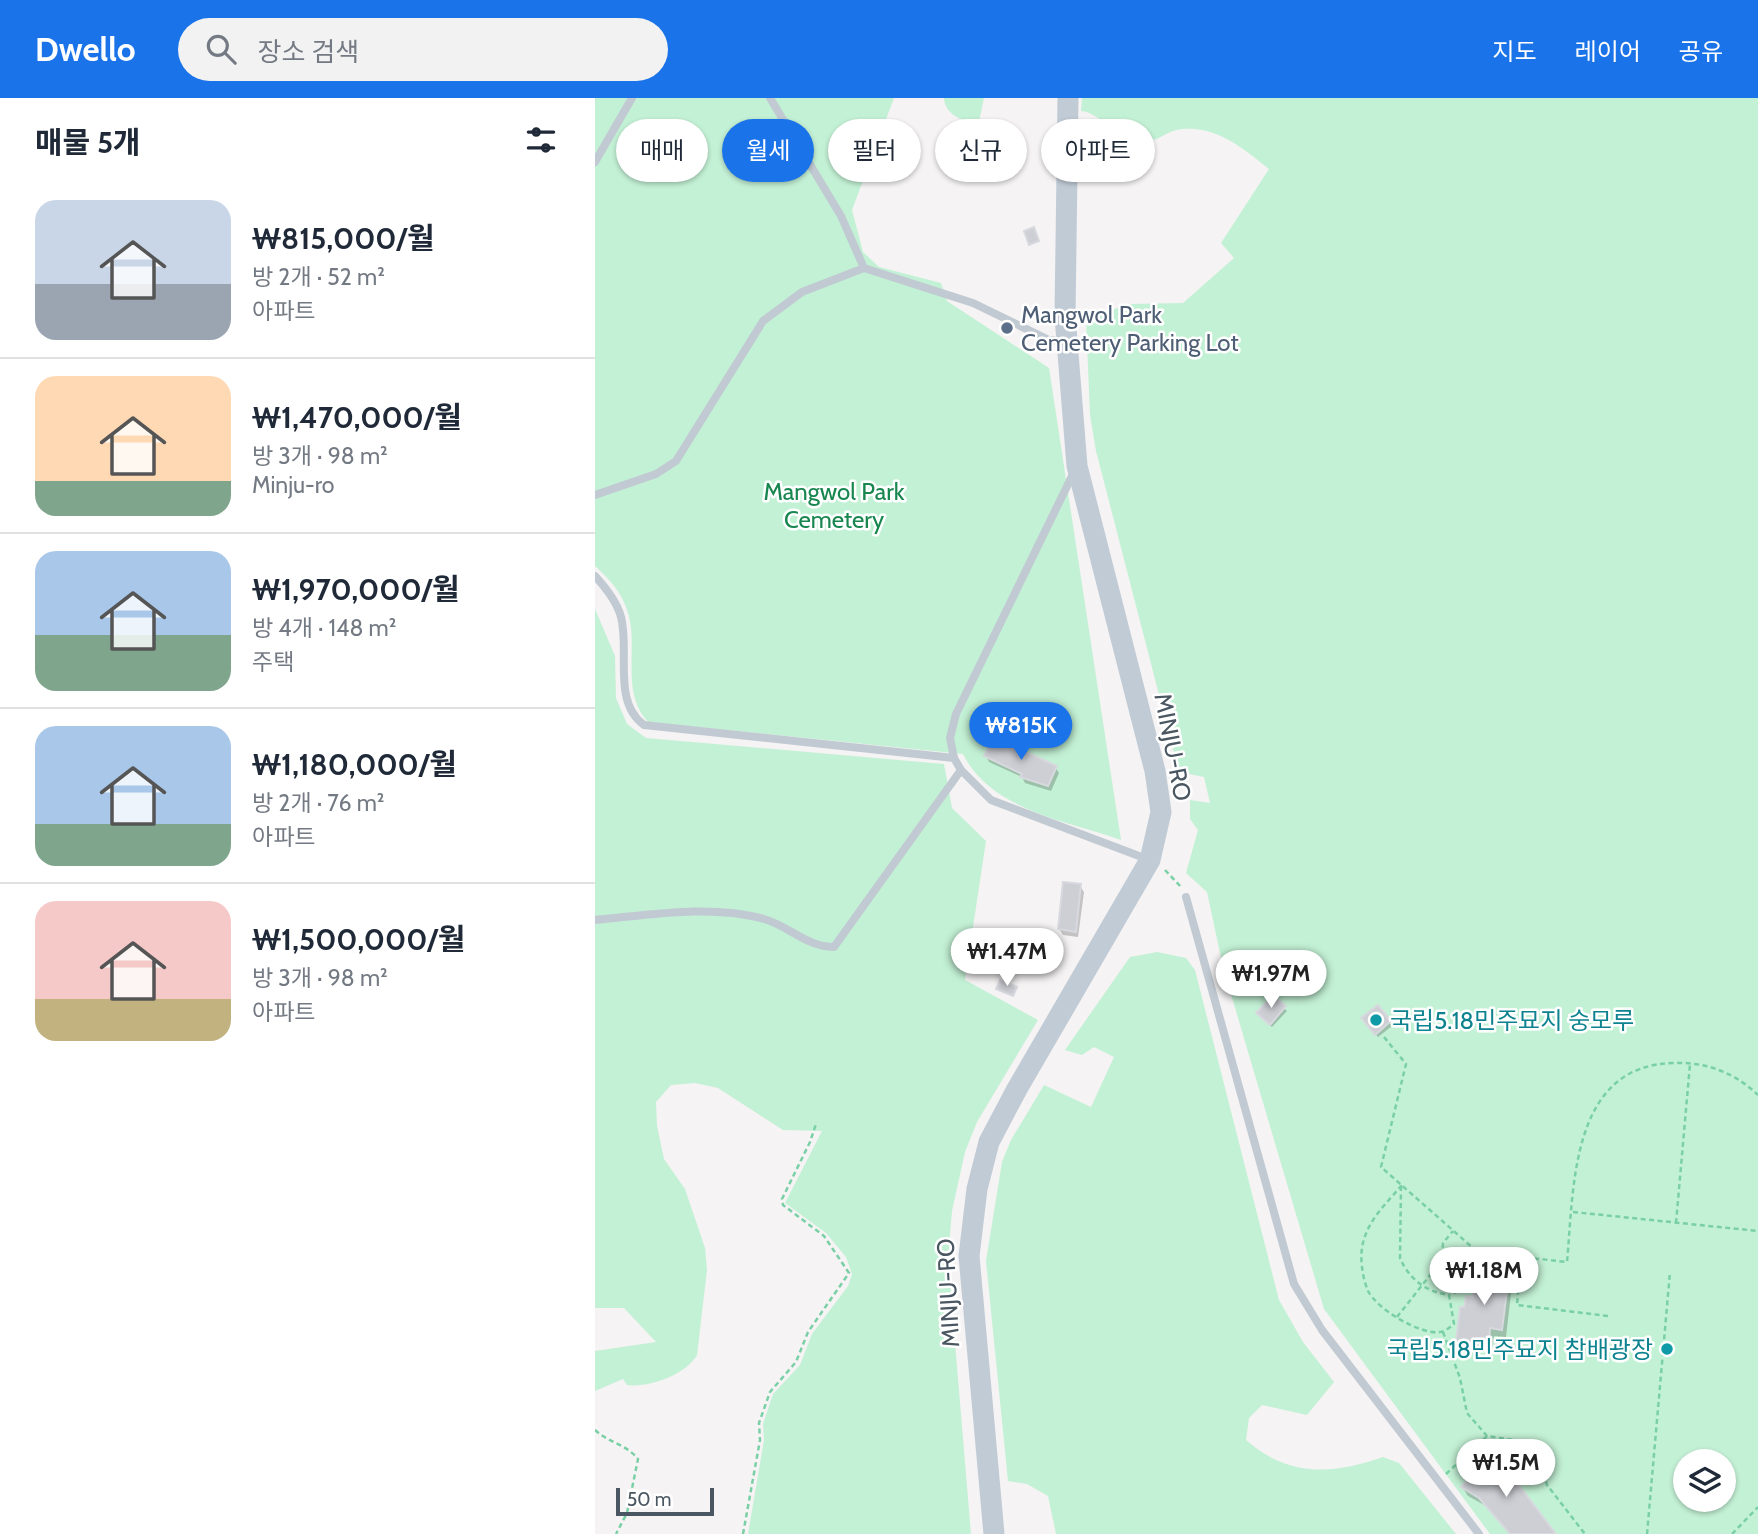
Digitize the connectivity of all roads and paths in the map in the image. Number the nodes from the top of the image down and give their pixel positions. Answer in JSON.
{"nodes":[{"id":1,"x":632,"y":98,"type":"edge"},
{"id":2,"x":770,"y":98,"type":"edge"},
{"id":3,"x":1068,"y":98,"type":"edge"},
{"id":4,"x":595,"y":162,"type":"edge"},
{"id":5,"x":864,"y":268,"type":"junction"},
{"id":6,"x":1066,"y":341,"type":"junction"},
{"id":7,"x":1077,"y":466,"type":"junction"},
{"id":8,"x":595,"y":495,"type":"edge"},
{"id":9,"x":595,"y":576,"type":"edge"},
{"id":10,"x":954,"y":758,"type":"junction"},
{"id":11,"x":961,"y":770,"type":"junction"},
{"id":12,"x":1150,"y":860,"type":"junction"},
{"id":13,"x":1187,"y":897,"type":"joint"},
{"id":14,"x":595,"y":920,"type":"edge"},
{"id":15,"x":1384,"y":1037,"type":"dead end"},
{"id":16,"x":1690,"y":1063,"type":"junction"},
{"id":17,"x":1758,"y":1095,"type":"edge"},
{"id":18,"x":816,"y":1124,"type":"dead end"},
{"id":19,"x":1401,"y":1186,"type":"junction"},
{"id":20,"x":1573,"y":1212,"type":"junction"},
{"id":21,"x":1677,"y":1223,"type":"junction"},
{"id":22,"x":1453,"y":1231,"type":"junction"},
{"id":23,"x":1758,"y":1231,"type":"edge"},
{"id":24,"x":1670,"y":1272,"type":"dead end"},
{"id":25,"x":1422,"y":1286,"type":"junction"},
{"id":26,"x":1449,"y":1295,"type":"junction"},
{"id":27,"x":1608,"y":1315,"type":"dead end"},
{"id":28,"x":1397,"y":1317,"type":"junction"},
{"id":29,"x":1443,"y":1332,"type":"junction"},
{"id":30,"x":595,"y":1430,"type":"edge"},
{"id":31,"x":1487,"y":1436,"type":"junction"},
{"id":32,"x":1437,"y":1480,"type":"junction"},
{"id":33,"x":1758,"y":1507,"type":"edge"},
{"id":34,"x":616,"y":1534,"type":"edge"},
{"id":35,"x":743,"y":1534,"type":"edge"},
{"id":36,"x":994,"y":1534,"type":"edge"},
{"id":37,"x":1479,"y":1534,"type":"edge"},
{"id":38,"x":1585,"y":1534,"type":"edge"},
{"id":39,"x":1647,"y":1534,"type":"edge"},
{"id":40,"x":1732,"y":1534,"type":"edge"}],
"edges":[{"from":1,"to":4,"type":"lane"},
{"from":2,"to":5,"type":"lane"},
{"from":3,"to":6,"type":"main road","name":"MINJU-RO"},
{"from":5,"to":6,"type":"lane"},
{"from":5,"to":8,"type":"lane"},
{"from":6,"to":7,"type":"main road","name":"MINJU-RO"},
{"from":7,"to":10,"type":"lane"},
{"from":7,"to":12,"type":"main road","name":"MINJU-RO"},
{"from":9,"to":10,"type":"lane"},
{"from":10,"to":11,"type":"lane"},
{"from":11,"to":12,"type":"lane"},
{"from":11,"to":14,"type":"lane"},
{"from":12,"to":13,"type":"path"},
{"from":12,"to":36,"type":"main road","name":"MINJU-RO"},
{"from":13,"to":32,"type":"lane"},
{"from":15,"to":19,"type":"path"},
{"from":16,"to":17,"type":"path"},
{"from":16,"to":20,"type":"path"},
{"from":16,"to":21,"type":"path"},
{"from":18,"to":35,"type":"path"},
{"from":19,"to":22,"type":"path"},
{"from":19,"to":25,"type":"path"},
{"from":19,"to":28,"type":"path"},
{"from":20,"to":21,"type":"path"},
{"from":20,"to":27,"type":"path"},
{"from":21,"to":23,"type":"path"},
{"from":22,"to":25,"type":"path"},
{"from":22,"to":26,"type":"path"},
{"from":24,"to":39,"type":"path"},
{"from":25,"to":26,"type":"path"},
{"from":25,"to":28,"type":"path"},
{"from":26,"to":29,"type":"path"},
{"from":28,"to":29,"type":"path"},
{"from":29,"to":31,"type":"path"},
{"from":30,"to":34,"type":"path"},
{"from":31,"to":32,"type":"path"},
{"from":31,"to":38,"type":"path"},
{"from":32,"to":37,"type":"lane"},
{"from":33,"to":40,"type":"path"}]}
